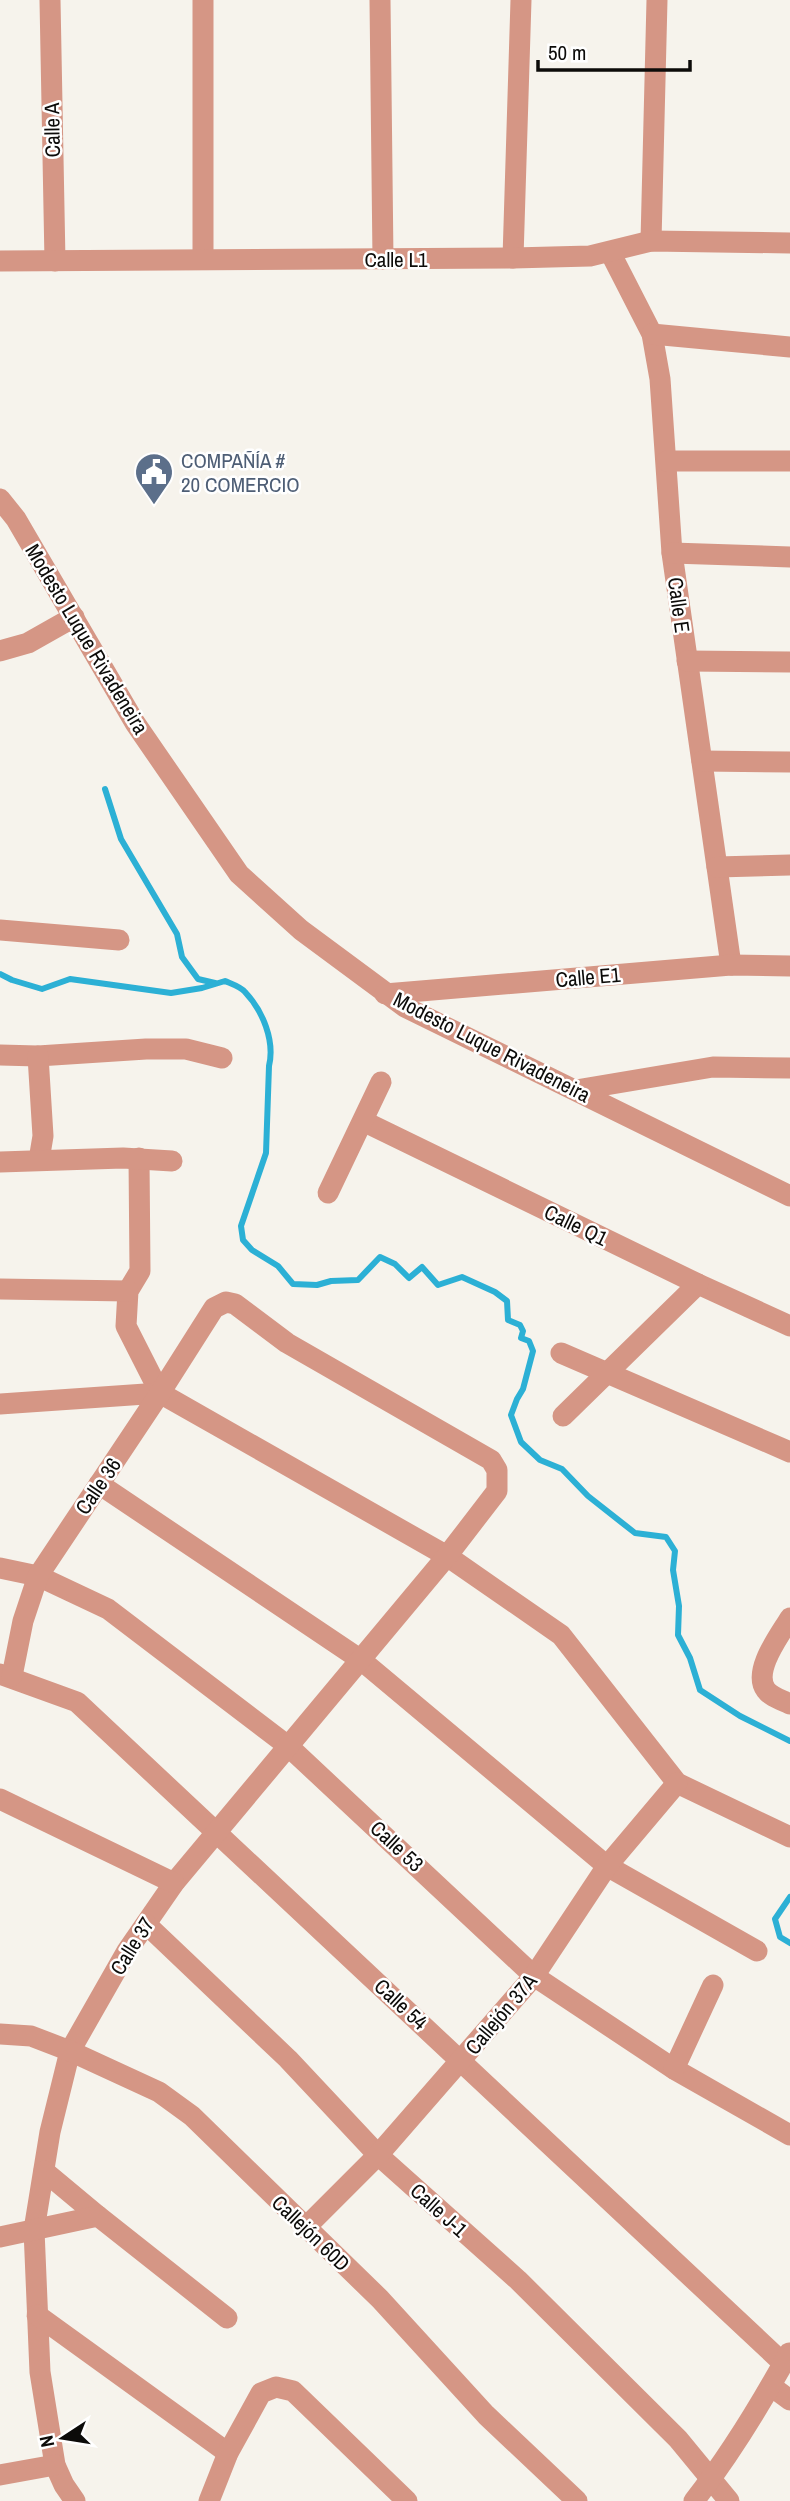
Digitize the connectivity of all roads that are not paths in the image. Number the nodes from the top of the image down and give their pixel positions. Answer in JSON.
{"nodes":[{"id":1,"x":50,"y":0,"type":"edge"},
{"id":2,"x":204,"y":0,"type":"edge"},
{"id":3,"x":380,"y":0,"type":"edge"},
{"id":4,"x":521,"y":0,"type":"edge"},
{"id":5,"x":657,"y":0,"type":"edge"},
{"id":6,"x":651,"y":241,"type":"junction"},
{"id":7,"x":790,"y":243,"type":"edge"},
{"id":8,"x":610,"y":252,"type":"junction"},
{"id":9,"x":513,"y":258,"type":"junction"},
{"id":10,"x":203,"y":259,"type":"junction"},
{"id":11,"x":383,"y":259,"type":"junction"},
{"id":12,"x":0,"y":261,"type":"edge"},
{"id":13,"x":55,"y":261,"type":"junction"},
{"id":14,"x":652,"y":334,"type":"junction"},
{"id":15,"x":790,"y":346,"type":"edge"},
{"id":16,"x":667,"y":461,"type":"junction"},
{"id":17,"x":790,"y":461,"type":"edge"},
{"id":18,"x":0,"y":499,"type":"edge"},
{"id":19,"x":8,"y":525,"type":"edge"},
{"id":20,"x":672,"y":553,"type":"junction"},
{"id":21,"x":790,"y":557,"type":"edge"},
{"id":22,"x":74,"y":617,"type":"junction"},
{"id":23,"x":0,"y":651,"type":"edge"},
{"id":24,"x":687,"y":661,"type":"junction"},
{"id":25,"x":790,"y":662,"type":"edge"},
{"id":26,"x":702,"y":761,"type":"junction"},
{"id":27,"x":790,"y":762,"type":"edge"},
{"id":28,"x":790,"y":865,"type":"edge"},
{"id":29,"x":717,"y":867,"type":"junction"},
{"id":30,"x":0,"y":930,"type":"edge"},
{"id":31,"x":119,"y":940,"type":"dead end"},
{"id":32,"x":731,"y":965,"type":"junction"},
{"id":33,"x":790,"y":967,"type":"edge"},
{"id":34,"x":385,"y":994,"type":"junction"},
{"id":35,"x":0,"y":1055,"type":"edge"},
{"id":36,"x":38,"y":1056,"type":"junction"},
{"id":37,"x":222,"y":1058,"type":"dead end"},
{"id":38,"x":790,"y":1068,"type":"edge"},
{"id":39,"x":381,"y":1082,"type":"dead end"},
{"id":40,"x":576,"y":1090,"type":"junction"},
{"id":41,"x":363,"y":1121,"type":"junction"},
{"id":42,"x":139,"y":1158,"type":"junction"},
{"id":43,"x":39,"y":1160,"type":"junction"},
{"id":44,"x":172,"y":1161,"type":"dead end"},
{"id":45,"x":0,"y":1162,"type":"edge"},
{"id":46,"x":328,"y":1193,"type":"dead end"},
{"id":47,"x":790,"y":1196,"type":"edge"},
{"id":48,"x":698,"y":1284,"type":"junction"},
{"id":49,"x":0,"y":1289,"type":"edge"},
{"id":50,"x":128,"y":1291,"type":"junction"},
{"id":51,"x":790,"y":1326,"type":"edge"},
{"id":52,"x":561,"y":1353,"type":"dead end"},
{"id":53,"x":606,"y":1373,"type":"junction"},
{"id":54,"x":160,"y":1394,"type":"junction"},
{"id":55,"x":0,"y":1404,"type":"edge"},
{"id":56,"x":563,"y":1416,"type":"dead end"},
{"id":57,"x":790,"y":1452,"type":"edge"},
{"id":58,"x":99,"y":1484,"type":"junction"},
{"id":59,"x":497,"y":1491,"type":"joint"},
{"id":60,"x":447,"y":1556,"type":"junction"},
{"id":61,"x":0,"y":1568,"type":"edge"},
{"id":62,"x":38,"y":1576,"type":"junction"},
{"id":63,"x":790,"y":1618,"type":"edge"},
{"id":64,"x":361,"y":1660,"type":"junction"},
{"id":65,"x":6,"y":1675,"type":"edge"},
{"id":66,"x":790,"y":1704,"type":"edge"},
{"id":67,"x":288,"y":1746,"type":"junction"},
{"id":68,"x":677,"y":1783,"type":"junction"},
{"id":69,"x":0,"y":1799,"type":"edge"},
{"id":70,"x":217,"y":1831,"type":"junction"},
{"id":71,"x":790,"y":1837,"type":"edge"},
{"id":72,"x":607,"y":1866,"type":"junction"},
{"id":73,"x":174,"y":1883,"type":"junction"},
{"id":74,"x":146,"y":1924,"type":"junction"},
{"id":75,"x":757,"y":1951,"type":"dead end"},
{"id":76,"x":534,"y":1976,"type":"junction"},
{"id":77,"x":713,"y":1985,"type":"dead end"},
{"id":78,"x":0,"y":2034,"type":"edge"},
{"id":79,"x":70,"y":2051,"type":"junction"},
{"id":80,"x":462,"y":2061,"type":"junction"},
{"id":81,"x":674,"y":2069,"type":"junction"},
{"id":82,"x":790,"y":2135,"type":"edge"},
{"id":83,"x":377,"y":2155,"type":"junction"},
{"id":84,"x":44,"y":2171,"type":"junction"},
{"id":85,"x":98,"y":2216,"type":"junction"},
{"id":86,"x":305,"y":2228,"type":"junction"},
{"id":87,"x":34,"y":2230,"type":"junction"},
{"id":88,"x":0,"y":2237,"type":"edge"},
{"id":89,"x":37,"y":2315,"type":"junction"},
{"id":90,"x":227,"y":2318,"type":"dead end"},
{"id":91,"x":787,"y":2357,"type":"edge"},
{"id":92,"x":771,"y":2386,"type":"junction"},
{"id":93,"x":790,"y":2400,"type":"edge"},
{"id":94,"x":228,"y":2453,"type":"junction"},
{"id":95,"x":55,"y":2465,"type":"junction"},
{"id":96,"x":0,"y":2475,"type":"edge"},
{"id":97,"x":710,"y":2480,"type":"junction"},
{"id":98,"x":215,"y":2498,"type":"edge"},
{"id":99,"x":75,"y":2501,"type":"edge"},
{"id":100,"x":407,"y":2501,"type":"edge"},
{"id":101,"x":577,"y":2501,"type":"edge"},
{"id":102,"x":694,"y":2501,"type":"edge"},
{"id":103,"x":729,"y":2501,"type":"edge"}],
"edges":[{"from":1,"to":13,"type":"street","name":"Calle A"},
{"from":2,"to":10,"type":"street"},
{"from":3,"to":11,"type":"street"},
{"from":4,"to":9,"type":"street"},
{"from":5,"to":6,"type":"street"},
{"from":6,"to":7,"type":"street","name":"Calle L1"},
{"from":6,"to":8,"type":"street","name":"Calle L1"},
{"from":8,"to":9,"type":"street","name":"Calle L1"},
{"from":8,"to":14,"type":"street","name":"Calle E"},
{"from":9,"to":11,"type":"street","name":"Calle L1"},
{"from":10,"to":11,"type":"street","name":"Calle L1"},
{"from":10,"to":13,"type":"street","name":"Calle L1"},
{"from":12,"to":13,"type":"street","name":"Calle L1"},
{"from":14,"to":15,"type":"street"},
{"from":14,"to":16,"type":"street","name":"Calle E"},
{"from":16,"to":17,"type":"street"},
{"from":16,"to":20,"type":"street","name":"Calle E"},
{"from":18,"to":19,"type":"street","name":"Modesto Luque Rivadeneira"},
{"from":19,"to":22,"type":"street","name":"Modesto Luque Rivadeneira"},
{"from":20,"to":21,"type":"street"},
{"from":20,"to":24,"type":"street","name":"Calle E"},
{"from":22,"to":23,"type":"street"},
{"from":22,"to":34,"type":"street","name":"Modesto Luque Rivadeneira"},
{"from":24,"to":25,"type":"street"},
{"from":24,"to":26,"type":"street","name":"Calle E"},
{"from":26,"to":27,"type":"street"},
{"from":26,"to":29,"type":"street","name":"Calle E"},
{"from":28,"to":29,"type":"street"},
{"from":29,"to":32,"type":"street","name":"Calle E"},
{"from":30,"to":31,"type":"street"},
{"from":32,"to":33,"type":"street","name":"Calle E1"},
{"from":32,"to":34,"type":"street","name":"Calle E1"},
{"from":34,"to":40,"type":"street","name":"Modesto Luque Rivadeneira"},
{"from":35,"to":36,"type":"street"},
{"from":36,"to":37,"type":"street"},
{"from":36,"to":43,"type":"street"},
{"from":38,"to":40,"type":"street"},
{"from":39,"to":41,"type":"street"},
{"from":40,"to":47,"type":"street","name":"Modesto Luque Rivadeneira"},
{"from":41,"to":46,"type":"street"},
{"from":41,"to":48,"type":"street","name":"Calle Q1"},
{"from":42,"to":43,"type":"street"},
{"from":42,"to":44,"type":"street"},
{"from":42,"to":50,"type":"street"},
{"from":43,"to":45,"type":"street"},
{"from":48,"to":51,"type":"street","name":"Calle Q1"},
{"from":48,"to":53,"type":"street"},
{"from":49,"to":50,"type":"street"},
{"from":50,"to":54,"type":"street"},
{"from":52,"to":53,"type":"street"},
{"from":53,"to":56,"type":"street"},
{"from":53,"to":57,"type":"street"},
{"from":54,"to":55,"type":"street"},
{"from":54,"to":58,"type":"street","name":"Calle 36"},
{"from":54,"to":59,"type":"street","name":"Calle 36"},
{"from":54,"to":60,"type":"street"},
{"from":58,"to":62,"type":"street","name":"Calle 36"},
{"from":58,"to":64,"type":"street"},
{"from":59,"to":60,"type":"street","name":"Calle 37"},
{"from":60,"to":64,"type":"street","name":"Calle 37"},
{"from":60,"to":68,"type":"street"},
{"from":61,"to":62,"type":"street","name":"Calle 53"},
{"from":62,"to":65,"type":"street","name":"Calle 36"},
{"from":62,"to":67,"type":"street","name":"Calle 53"},
{"from":63,"to":66,"type":"street"},
{"from":64,"to":67,"type":"street","name":"Calle 37"},
{"from":64,"to":72,"type":"street"},
{"from":65,"to":70,"type":"street","name":"Calle 54"},
{"from":67,"to":70,"type":"street","name":"Calle 37"},
{"from":67,"to":76,"type":"street","name":"Calle 53"},
{"from":68,"to":71,"type":"street"},
{"from":68,"to":72,"type":"street","name":"Callejón 37A"},
{"from":69,"to":73,"type":"street"},
{"from":70,"to":73,"type":"street","name":"Calle 37"},
{"from":70,"to":80,"type":"street","name":"Calle 54"},
{"from":72,"to":75,"type":"street"},
{"from":72,"to":76,"type":"street","name":"Callejón 37A"},
{"from":73,"to":74,"type":"street","name":"Calle 37"},
{"from":74,"to":79,"type":"street","name":"Calle 37"},
{"from":74,"to":83,"type":"street","name":"Calle J-1"},
{"from":76,"to":80,"type":"street","name":"Callejón 37A"},
{"from":76,"to":81,"type":"street","name":"Calle 53"},
{"from":77,"to":81,"type":"street"},
{"from":78,"to":79,"type":"street","name":"Callejón 60D"},
{"from":79,"to":84,"type":"street","name":"Calle 37"},
{"from":79,"to":86,"type":"street","name":"Callejón 60D"},
{"from":80,"to":83,"type":"street","name":"Callejón 37A"},
{"from":80,"to":91,"type":"street","name":"Calle 54"},
{"from":81,"to":82,"type":"street","name":"Calle 53"},
{"from":83,"to":86,"type":"street","name":"Callejón 37A"},
{"from":83,"to":97,"type":"street","name":"Calle J-1"},
{"from":84,"to":85,"type":"street"},
{"from":84,"to":87,"type":"street","name":"Calle 37"},
{"from":85,"to":87,"type":"street"},
{"from":85,"to":90,"type":"street"},
{"from":86,"to":101,"type":"street","name":"Callejón 60D"},
{"from":87,"to":88,"type":"street"},
{"from":87,"to":89,"type":"street","name":"Calle 37"},
{"from":89,"to":94,"type":"street"},
{"from":89,"to":95,"type":"street","name":"Calle 37"},
{"from":91,"to":92,"type":"street"},
{"from":92,"to":93,"type":"street"},
{"from":92,"to":97,"type":"street"},
{"from":94,"to":98,"type":"street"},
{"from":94,"to":100,"type":"street"},
{"from":95,"to":96,"type":"street"},
{"from":95,"to":99,"type":"street","name":"Calle 37"},
{"from":97,"to":102,"type":"street"},
{"from":97,"to":103,"type":"street","name":"Calle J-1"}]}
